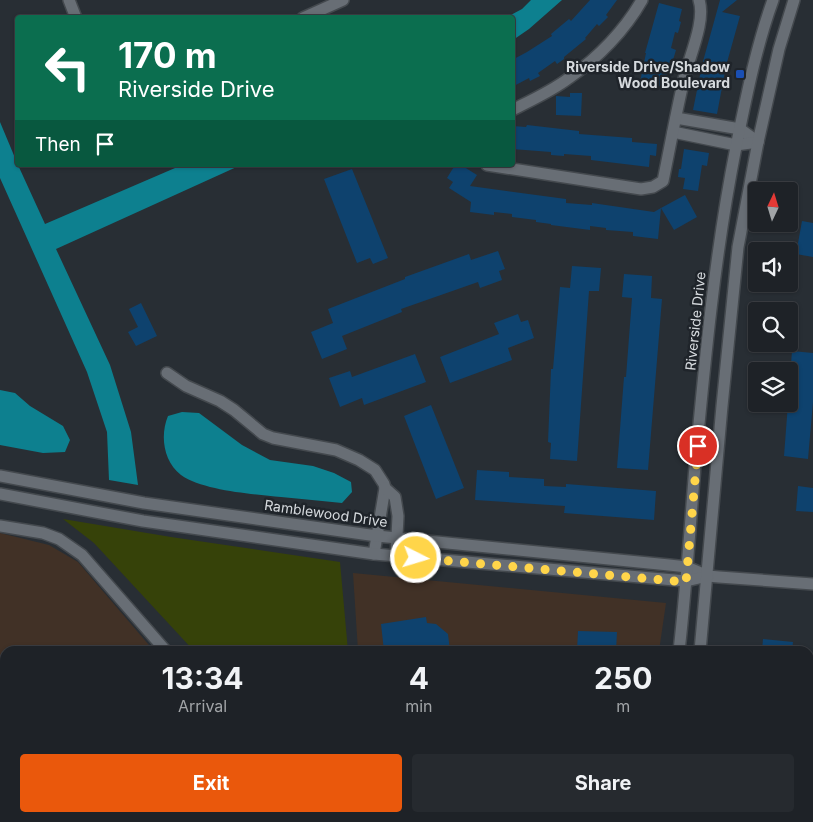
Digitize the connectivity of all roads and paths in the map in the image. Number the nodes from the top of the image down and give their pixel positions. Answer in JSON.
{"nodes":[{"id":1,"x":69,"y":0,"type":"edge"},
{"id":2,"x":343,"y":0,"type":"edge"},
{"id":3,"x":642,"y":0,"type":"edge"},
{"id":4,"x":699,"y":0,"type":"edge"},
{"id":5,"x":773,"y":0,"type":"edge"},
{"id":6,"x":794,"y":0,"type":"edge"},
{"id":7,"x":75,"y":15,"type":"edge"},
{"id":8,"x":310,"y":15,"type":"edge"},
{"id":9,"x":515,"y":108,"type":"edge"},
{"id":10,"x":676,"y":118,"type":"junction"},
{"id":11,"x":740,"y":129,"type":"junction"},
{"id":12,"x":673,"y":132,"type":"junction"},
{"id":13,"x":758,"y":142,"type":"junction"},
{"id":14,"x":736,"y":145,"type":"junction"},
{"id":15,"x":500,"y":167,"type":"edge"},
{"id":16,"x":167,"y":373,"type":"dead end"},
{"id":17,"x":0,"y":476,"type":"edge"},
{"id":18,"x":385,"y":488,"type":"junction"},
{"id":19,"x":0,"y":494,"type":"edge"},
{"id":20,"x":0,"y":526,"type":"edge"},
{"id":21,"x":377,"y":536,"type":"junction"},
{"id":22,"x":398,"y":538,"type":"junction"},
{"id":23,"x":374,"y":554,"type":"junction"},
{"id":24,"x":396,"y":556,"type":"junction"},
{"id":25,"x":687,"y":567,"type":"junction"},
{"id":26,"x":708,"y":576,"type":"junction"},
{"id":27,"x":686,"y":582,"type":"junction"},
{"id":28,"x":813,"y":584,"type":"edge"},
{"id":29,"x":162,"y":646,"type":"edge"},
{"id":30,"x":680,"y":646,"type":"edge"},
{"id":31,"x":701,"y":646,"type":"edge"}],
"edges":[{"from":1,"to":7,"type":"street"},
{"from":2,"to":8,"type":"street"},
{"from":3,"to":9,"type":"street"},
{"from":4,"to":10,"type":"street"},
{"from":5,"to":11,"type":"street","name":"Riverside Drive"},
{"from":6,"to":13,"type":"street"},
{"from":10,"to":11,"type":"street"},
{"from":10,"to":12,"type":"street"},
{"from":11,"to":13,"type":"street"},
{"from":11,"to":14,"type":"street","name":"Riverside Drive"},
{"from":12,"to":14,"type":"street"},
{"from":12,"to":15,"type":"street"},
{"from":13,"to":14,"type":"street"},
{"from":13,"to":26,"type":"street"},
{"from":14,"to":25,"type":"street","name":"Riverside Drive"},
{"from":16,"to":18,"type":"street"},
{"from":17,"to":21,"type":"street","name":"Ramblewood Drive"},
{"from":18,"to":21,"type":"street"},
{"from":18,"to":22,"type":"street"},
{"from":19,"to":23,"type":"street","name":"Ramblewood Drive"},
{"from":20,"to":29,"type":"street"},
{"from":21,"to":22,"type":"street","name":"Ramblewood Drive"},
{"from":21,"to":23,"type":"street"},
{"from":22,"to":24,"type":"street"},
{"from":22,"to":25,"type":"street","name":"Ramblewood Drive"},
{"from":23,"to":24,"type":"street","name":"Ramblewood Drive"},
{"from":24,"to":27,"type":"street","name":"Ramblewood Drive"},
{"from":25,"to":26,"type":"street","name":"Ramblewood Drive"},
{"from":25,"to":27,"type":"street","name":"Riverside Drive"},
{"from":26,"to":27,"type":"street","name":"Ramblewood Drive"},
{"from":26,"to":28,"type":"street","name":"Ramblewood Drive"},
{"from":26,"to":31,"type":"street"},
{"from":27,"to":30,"type":"street","name":"Riverside Drive"}]}
